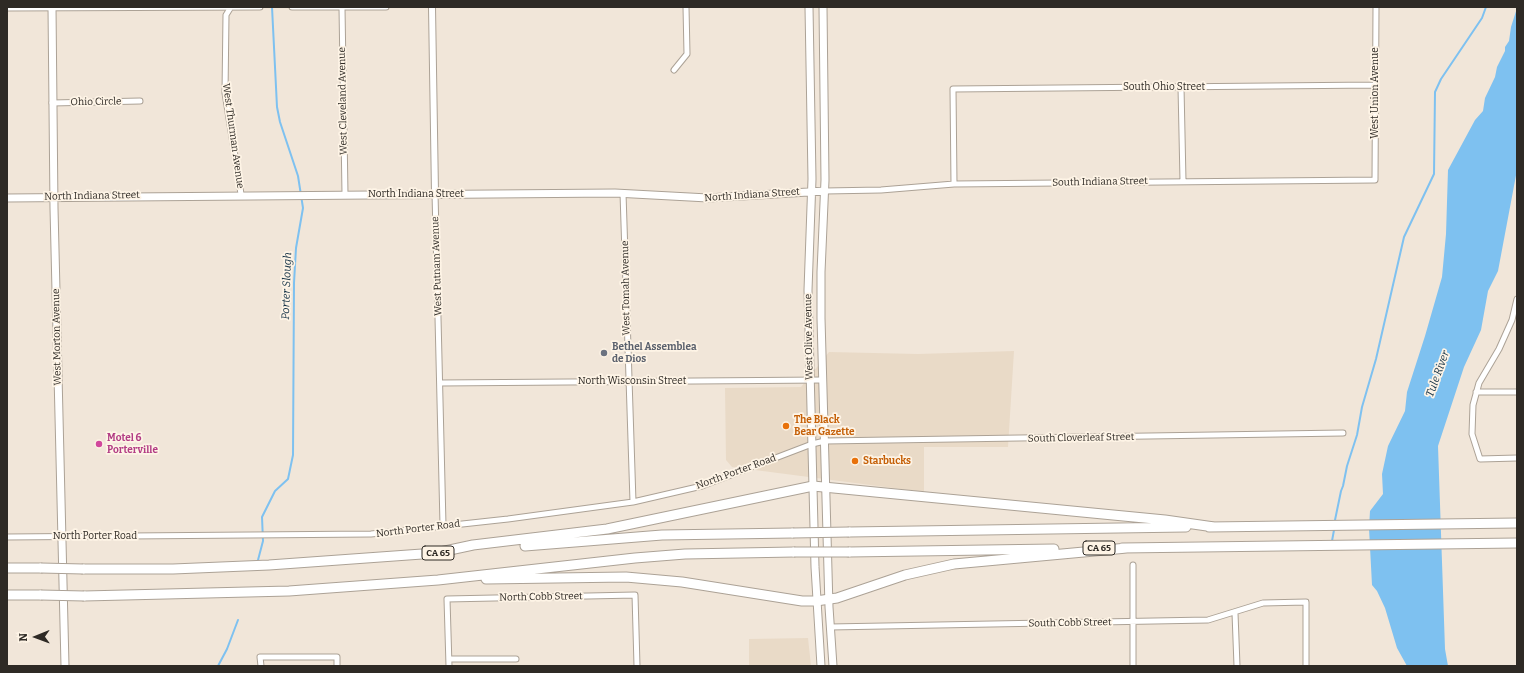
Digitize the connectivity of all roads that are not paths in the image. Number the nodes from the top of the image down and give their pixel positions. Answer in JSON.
{"nodes":[{"id":1,"x":260,"y":7,"type":"edge"},
{"id":2,"x":292,"y":7,"type":"edge"},
{"id":3,"x":386,"y":7,"type":"edge"},
{"id":4,"x":432,"y":7,"type":"edge"},
{"id":5,"x":686,"y":7,"type":"edge"},
{"id":6,"x":809,"y":7,"type":"edge"},
{"id":7,"x":823,"y":7,"type":"edge"},
{"id":8,"x":1376,"y":7,"type":"edge"},
{"id":9,"x":7,"y":8,"type":"edge"},
{"id":10,"x":52,"y":8,"type":"edge"},
{"id":11,"x":231,"y":8,"type":"edge"},
{"id":12,"x":342,"y":8,"type":"edge"},
{"id":13,"x":674,"y":70,"type":"dead end"},
{"id":14,"x":1375,"y":85,"type":"junction"},
{"id":15,"x":1181,"y":87,"type":"junction"},
{"id":16,"x":140,"y":101,"type":"dead end"},
{"id":17,"x":52,"y":102,"type":"junction"},
{"id":18,"x":1375,"y":180,"type":"joint"},
{"id":19,"x":1183,"y":181,"type":"junction"},
{"id":20,"x":954,"y":184,"type":"junction"},
{"id":21,"x":812,"y":191,"type":"junction"},
{"id":22,"x":825,"y":191,"type":"junction"},
{"id":23,"x":435,"y":193,"type":"junction"},
{"id":24,"x":623,"y":193,"type":"junction"},
{"id":25,"x":241,"y":194,"type":"junction"},
{"id":26,"x":345,"y":194,"type":"junction"},
{"id":27,"x":53,"y":197,"type":"junction"},
{"id":28,"x":7,"y":198,"type":"edge"},
{"id":29,"x":1517,"y":299,"type":"edge"},
{"id":30,"x":1514,"y":320,"type":"edge"},
{"id":31,"x":810,"y":380,"type":"junction"},
{"id":32,"x":823,"y":380,"type":"junction"},
{"id":33,"x":628,"y":381,"type":"junction"},
{"id":34,"x":440,"y":383,"type":"junction"},
{"id":35,"x":1476,"y":392,"type":"junction"},
{"id":36,"x":1517,"y":392,"type":"edge"},
{"id":37,"x":1343,"y":433,"type":"dead end"},
{"id":38,"x":818,"y":442,"type":"junction"},
{"id":39,"x":1517,"y":458,"type":"edge"},
{"id":40,"x":813,"y":486,"type":"junction"},
{"id":41,"x":826,"y":486,"type":"junction"},
{"id":42,"x":633,"y":502,"type":"junction"},
{"id":43,"x":1517,"y":523,"type":"edge"},
{"id":44,"x":444,"y":525,"type":"junction"},
{"id":45,"x":1214,"y":527,"type":"junction"},
{"id":46,"x":7,"y":537,"type":"edge"},
{"id":47,"x":61,"y":537,"type":"junction"},
{"id":48,"x":1517,"y":543,"type":"edge"},
{"id":49,"x":1127,"y":548,"type":"junction"},
{"id":50,"x":431,"y":554,"type":"junction"},
{"id":51,"x":1133,"y":565,"type":"dead end"},
{"id":52,"x":7,"y":568,"type":"edge"},
{"id":53,"x":438,"y":580,"type":"junction"},
{"id":54,"x":7,"y":594,"type":"edge"},
{"id":55,"x":829,"y":600,"type":"junction"},
{"id":56,"x":816,"y":601,"type":"junction"},
{"id":57,"x":1235,"y":613,"type":"junction"},
{"id":58,"x":1132,"y":622,"type":"junction"},
{"id":59,"x":830,"y":627,"type":"junction"},
{"id":60,"x":448,"y":659,"type":"junction"},
{"id":61,"x":516,"y":660,"type":"dead end"},
{"id":62,"x":65,"y":666,"type":"edge"},
{"id":63,"x":261,"y":666,"type":"edge"},
{"id":64,"x":337,"y":666,"type":"edge"},
{"id":65,"x":449,"y":666,"type":"edge"},
{"id":66,"x":636,"y":666,"type":"edge"},
{"id":67,"x":821,"y":666,"type":"edge"},
{"id":68,"x":833,"y":666,"type":"edge"},
{"id":69,"x":1133,"y":666,"type":"edge"},
{"id":70,"x":1237,"y":666,"type":"edge"},
{"id":71,"x":1306,"y":666,"type":"edge"}],
"edges":[{"from":1,"to":11,"type":"street"},
{"from":2,"to":12,"type":"street"},
{"from":3,"to":12,"type":"street"},
{"from":4,"to":23,"type":"street","name":"West Putnam Avenue"},
{"from":5,"to":13,"type":"street"},
{"from":6,"to":21,"type":"main road","name":"West Olive Avenue"},
{"from":7,"to":22,"type":"main road","name":"West Olive Avenue"},
{"from":8,"to":14,"type":"street","name":"West Union Avenue"},
{"from":9,"to":10,"type":"street"},
{"from":10,"to":11,"type":"street"},
{"from":10,"to":17,"type":"main road","name":"West Morton Avenue"},
{"from":11,"to":25,"type":"street","name":"West Thurman Avenue"},
{"from":12,"to":26,"type":"street","name":"West Cleveland Avenue"},
{"from":14,"to":15,"type":"street","name":"South Ohio Street"},
{"from":14,"to":18,"type":"street","name":"West Union Avenue"},
{"from":15,"to":19,"type":"street"},
{"from":15,"to":20,"type":"street","name":"South Ohio Street"},
{"from":16,"to":17,"type":"street","name":"Ohio Circle"},
{"from":17,"to":27,"type":"main road","name":"West Morton Avenue"},
{"from":18,"to":19,"type":"street","name":"South Indiana Street"},
{"from":19,"to":20,"type":"street","name":"South Indiana Street"},
{"from":20,"to":22,"type":"street","name":"South Indiana Street"},
{"from":21,"to":22,"type":"main road","name":"North Indiana Street"},
{"from":21,"to":24,"type":"main road","name":"North Indiana Street"},
{"from":21,"to":31,"type":"main road","name":"West Olive Avenue"},
{"from":22,"to":32,"type":"main road","name":"West Olive Avenue"},
{"from":23,"to":24,"type":"main road","name":"North Indiana Street"},
{"from":23,"to":26,"type":"main road","name":"North Indiana Street"},
{"from":23,"to":34,"type":"street","name":"West Putnam Avenue"},
{"from":24,"to":33,"type":"street","name":"West Tomah Avenue"},
{"from":25,"to":26,"type":"main road","name":"North Indiana Street"},
{"from":25,"to":27,"type":"main road","name":"North Indiana Street"},
{"from":27,"to":28,"type":"main road","name":"North Indiana Street"},
{"from":27,"to":47,"type":"main road","name":"West Morton Avenue"},
{"from":29,"to":30,"type":"street"},
{"from":30,"to":35,"type":"street"},
{"from":31,"to":32,"type":"street","name":"North Wisconsin Street"},
{"from":31,"to":33,"type":"street","name":"North Wisconsin Street"},
{"from":31,"to":38,"type":"main road","name":"West Olive Avenue"},
{"from":32,"to":38,"type":"main road","name":"West Olive Avenue"},
{"from":33,"to":34,"type":"street","name":"North Wisconsin Street"},
{"from":33,"to":42,"type":"street","name":"West Tomah Avenue"},
{"from":34,"to":44,"type":"street","name":"West Putnam Avenue"},
{"from":35,"to":36,"type":"street"},
{"from":35,"to":39,"type":"street"},
{"from":37,"to":38,"type":"street","name":"South Cloverleaf Street"},
{"from":38,"to":40,"type":"main road","name":"West Olive Avenue"},
{"from":38,"to":41,"type":"main road","name":"West Olive Avenue"},
{"from":38,"to":42,"type":"street","name":"North Porter Road"},
{"from":40,"to":41,"type":"highway"},
{"from":40,"to":50,"type":"highway"},
{"from":40,"to":56,"type":"main road","name":"West Olive Avenue"},
{"from":41,"to":45,"type":"highway"},
{"from":41,"to":55,"type":"main road","name":"West Olive Avenue"},
{"from":42,"to":44,"type":"street","name":"North Porter Road"},
{"from":43,"to":45,"type":"highway","number":"CA 65"},
{"from":44,"to":47,"type":"street","name":"North Porter Road"},
{"from":45,"to":50,"type":"highway","number":"CA 65","bridge":true},
{"from":46,"to":47,"type":"street","name":"North Porter Road"},
{"from":47,"to":62,"type":"main road","name":"West Morton Avenue"},
{"from":48,"to":49,"type":"highway","number":"CA 65"},
{"from":49,"to":53,"type":"highway","number":"CA 65","bridge":true},
{"from":49,"to":55,"type":"highway"},
{"from":50,"to":52,"type":"highway","number":"CA 65","bridge":true},
{"from":51,"to":58,"type":"street"},
{"from":53,"to":54,"type":"highway","number":"CA 65","bridge":true},
{"from":53,"to":56,"type":"highway"},
{"from":55,"to":56,"type":"highway"},
{"from":55,"to":59,"type":"main road","name":"West Olive Avenue"},
{"from":56,"to":67,"type":"main road","name":"West Olive Avenue"},
{"from":57,"to":58,"type":"street","name":"South Cobb Street"},
{"from":57,"to":70,"type":"street"},
{"from":57,"to":71,"type":"street","name":"South Cobb Street"},
{"from":58,"to":59,"type":"street","name":"South Cobb Street"},
{"from":58,"to":69,"type":"street"},
{"from":59,"to":68,"type":"main road","name":"West Olive Avenue"},
{"from":60,"to":61,"type":"street"},
{"from":60,"to":65,"type":"street"},
{"from":60,"to":66,"type":"street","name":"North Cobb Street"},
{"from":63,"to":64,"type":"street"}]}
